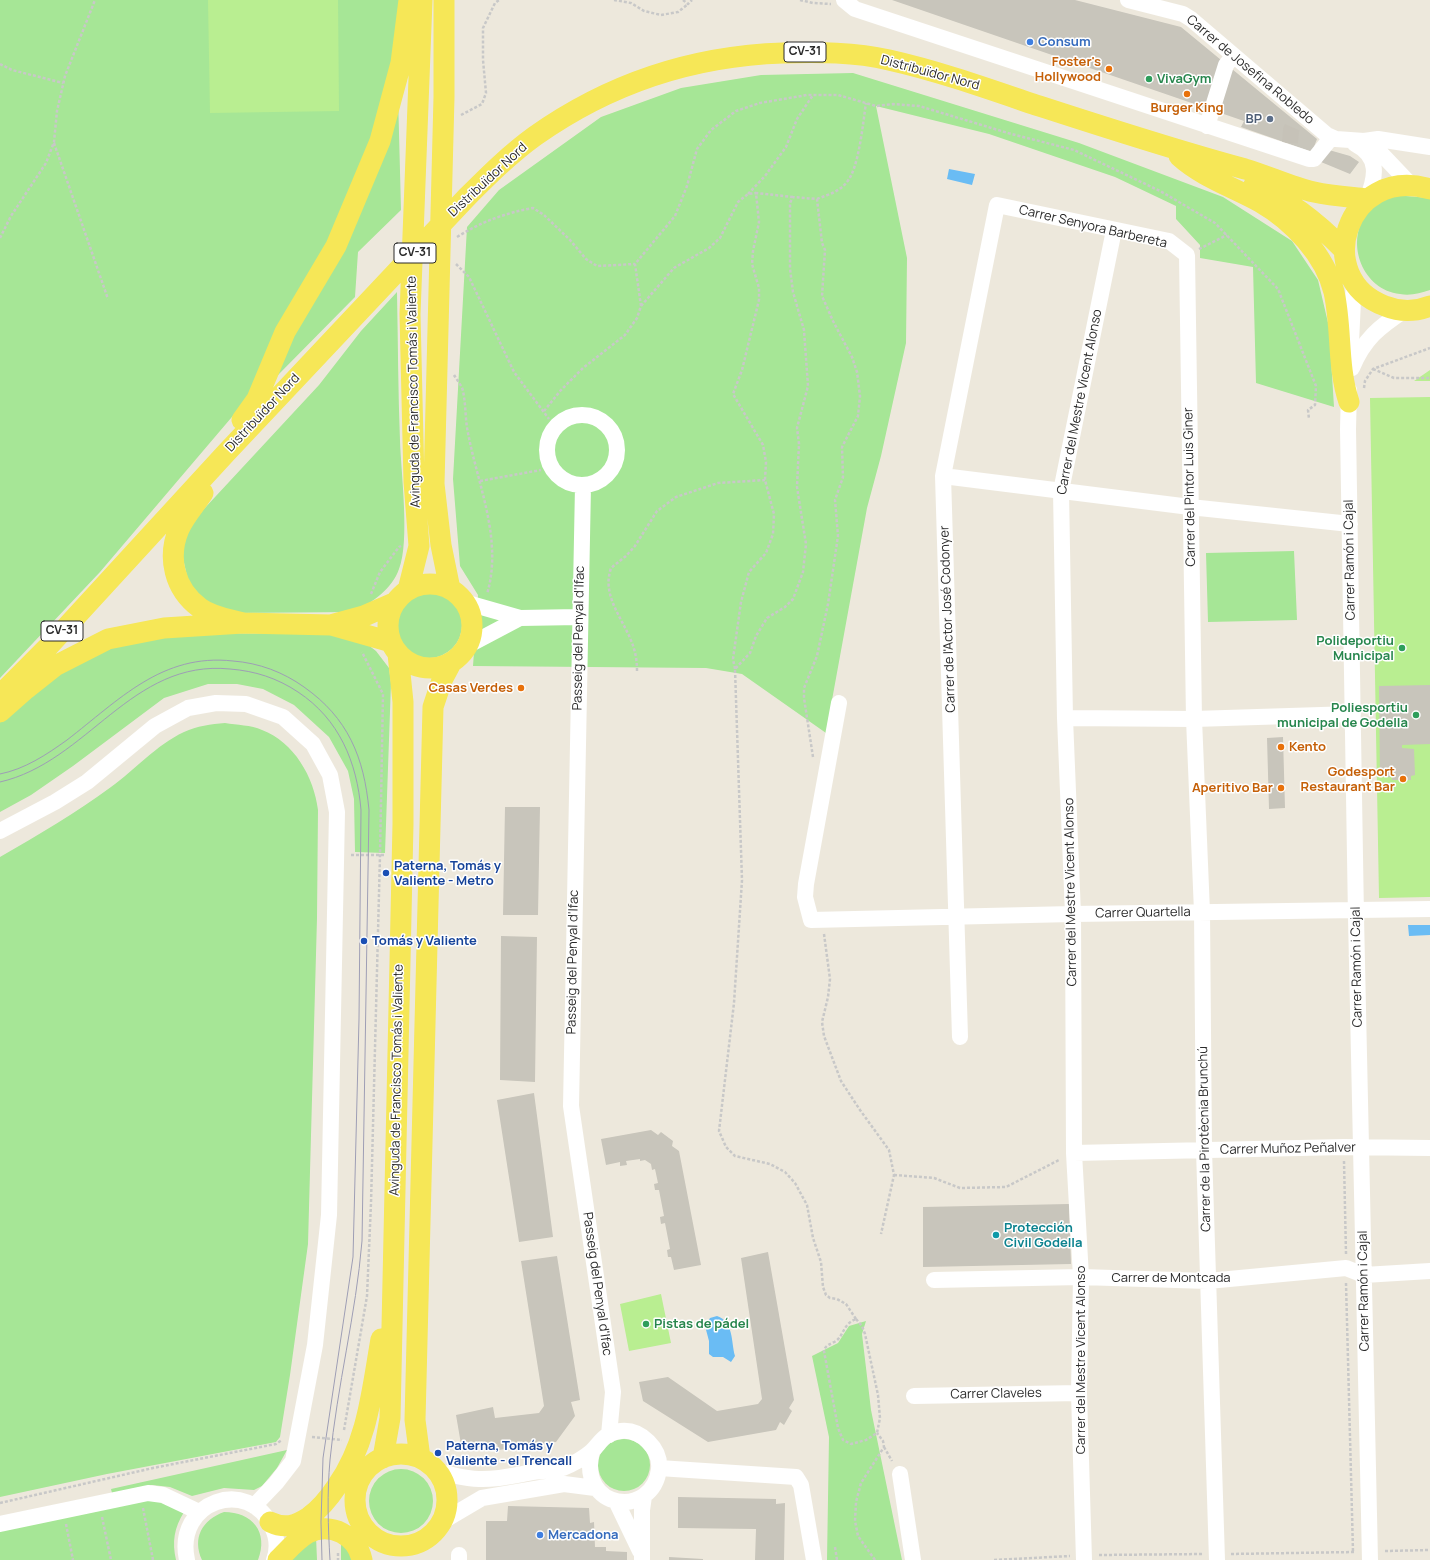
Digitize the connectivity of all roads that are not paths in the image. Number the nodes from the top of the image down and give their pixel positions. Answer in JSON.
{"nodes":[{"id":1,"x":409,"y":0,"type":"edge"},
{"id":2,"x":422,"y":0,"type":"edge"},
{"id":3,"x":444,"y":0,"type":"edge"},
{"id":4,"x":1128,"y":0,"type":"edge"},
{"id":5,"x":839,"y":2,"type":"edge"},
{"id":6,"x":1233,"y":56,"type":"junction"},
{"id":7,"x":1284,"y":99,"type":"junction"},
{"id":8,"x":1295,"y":121,"type":"tunnel mouth"},
{"id":9,"x":1207,"y":126,"type":"junction"},
{"id":10,"x":1338,"y":139,"type":"junction"},
{"id":11,"x":1364,"y":141,"type":"junction"},
{"id":12,"x":1427,"y":143,"type":"edge"},
{"id":13,"x":1171,"y":149,"type":"junction"},
{"id":14,"x":1422,"y":185,"type":"edge"},
{"id":15,"x":1367,"y":199,"type":"junction"},
{"id":16,"x":997,"y":205,"type":"joint"},
{"id":17,"x":1114,"y":230,"type":"junction"},
{"id":18,"x":1344,"y":250,"type":"junction"},
{"id":19,"x":1187,"y":255,"type":"joint"},
{"id":20,"x":1354,"y":280,"type":"junction"},
{"id":21,"x":1430,"y":307,"type":"edge"},
{"id":22,"x":1405,"y":310,"type":"junction"},
{"id":23,"x":1349,"y":375,"type":"junction"},
{"id":24,"x":1348,"y":402,"type":"junction"},
{"id":25,"x":226,"y":453,"type":"junction"},
{"id":26,"x":943,"y":476,"type":"junction"},
{"id":27,"x":583,"y":486,"type":"junction"},
{"id":28,"x":1061,"y":491,"type":"junction"},
{"id":29,"x":1190,"y":507,"type":"junction"},
{"id":30,"x":1350,"y":524,"type":"junction"},
{"id":31,"x":457,"y":595,"type":"junction"},
{"id":32,"x":401,"y":596,"type":"junction"},
{"id":33,"x":579,"y":617,"type":"junction"},
{"id":34,"x":520,"y":618,"type":"junction"},
{"id":35,"x":243,"y":623,"type":"junction"},
{"id":36,"x":331,"y":625,"type":"junction"},
{"id":37,"x":467,"y":646,"type":"junction"},
{"id":38,"x":394,"y":648,"type":"junction"},
{"id":39,"x":451,"y":663,"type":"junction"},
{"id":40,"x":0,"y":694,"type":"edge"},
{"id":41,"x":839,"y":703,"type":"dead end"},
{"id":42,"x":0,"y":712,"type":"edge"},
{"id":43,"x":1353,"y":714,"type":"junction"},
{"id":44,"x":1065,"y":718,"type":"junction"},
{"id":45,"x":1194,"y":718,"type":"junction"},
{"id":46,"x":55,"y":802,"type":"junction"},
{"id":47,"x":0,"y":831,"type":"edge"},
{"id":48,"x":0,"y":842,"type":"edge"},
{"id":49,"x":1430,"y":909,"type":"edge"},
{"id":50,"x":1356,"y":911,"type":"junction"},
{"id":51,"x":1202,"y":912,"type":"junction"},
{"id":52,"x":1073,"y":914,"type":"junction"},
{"id":53,"x":956,"y":918,"type":"junction"},
{"id":54,"x":960,"y":1037,"type":"dead end"},
{"id":55,"x":1361,"y":1147,"type":"junction"},
{"id":56,"x":1430,"y":1148,"type":"edge"},
{"id":57,"x":1204,"y":1150,"type":"junction"},
{"id":58,"x":1074,"y":1153,"type":"junction"},
{"id":59,"x":394,"y":1233,"type":"junction"},
{"id":60,"x":1430,"y":1271,"type":"edge"},
{"id":61,"x":1364,"y":1275,"type":"junction"},
{"id":62,"x":1081,"y":1277,"type":"junction"},
{"id":63,"x":934,"y":1280,"type":"dead end"},
{"id":64,"x":1208,"y":1281,"type":"junction"},
{"id":65,"x":1079,"y":1393,"type":"junction"},
{"id":66,"x":914,"y":1396,"type":"dead end"},
{"id":67,"x":609,"y":1435,"type":"junction"},
{"id":68,"x":592,"y":1452,"type":"junction"},
{"id":69,"x":383,"y":1458,"type":"junction"},
{"id":70,"x":420,"y":1458,"type":"junction"},
{"id":71,"x":659,"y":1468,"type":"junction"},
{"id":72,"x":437,"y":1472,"type":"junction"},
{"id":73,"x":900,"y":1474,"type":"dead end"},
{"id":74,"x":595,"y":1488,"type":"junction"},
{"id":75,"x":644,"y":1496,"type":"junction"},
{"id":76,"x":616,"y":1501,"type":"junction"},
{"id":77,"x":254,"y":1506,"type":"junction"},
{"id":78,"x":199,"y":1512,"type":"junction"},
{"id":79,"x":443,"y":1521,"type":"junction"},
{"id":80,"x":270,"y":1522,"type":"junction"},
{"id":81,"x":0,"y":1524,"type":"edge"},
{"id":82,"x":383,"y":1551,"type":"edge"},
{"id":83,"x":419,"y":1551,"type":"edge"},
{"id":84,"x":1369,"y":1556,"type":"edge"},
{"id":85,"x":642,"y":1557,"type":"edge"},
{"id":86,"x":1217,"y":1557,"type":"edge"},
{"id":87,"x":1084,"y":1558,"type":"edge"},
{"id":88,"x":187,"y":1560,"type":"edge"},
{"id":89,"x":274,"y":1560,"type":"edge"},
{"id":90,"x":278,"y":1560,"type":"edge"},
{"id":91,"x":362,"y":1560,"type":"edge"},
{"id":92,"x":814,"y":1560,"type":"edge"},
{"id":93,"x":913,"y":1560,"type":"edge"}],
"edges":[{"from":1,"to":25,"type":"main road"},
{"from":2,"to":32,"type":"main road","name":"Avinguda de Francisco Tomás i Valiente"},
{"from":3,"to":31,"type":"main road","name":"Avinguda de Francisco Tomás i Valiente"},
{"from":4,"to":6,"type":"street","name":"Carrer de Josefina Robledo"},
{"from":5,"to":9,"type":"street"},
{"from":6,"to":7,"type":"street","name":"Carrer de Josefina Robledo"},
{"from":6,"to":9,"type":"street"},
{"from":7,"to":8,"type":"street"},
{"from":7,"to":10,"type":"street","name":"Carrer de Josefina Robledo"},
{"from":9,"to":10,"type":"street"},
{"from":10,"to":11,"type":"street"},
{"from":10,"to":15,"type":"street","name":"Carrer de Josefina Robledo"},
{"from":11,"to":12,"type":"street"},
{"from":11,"to":14,"type":"street"},
{"from":13,"to":15,"type":"main road"},
{"from":13,"to":18,"type":"main road"},
{"from":13,"to":24,"type":"main road"},
{"from":13,"to":25,"type":"main road","name":"Distribuïdor Nord","number":"CV-31"},
{"from":14,"to":15,"type":"main road"},
{"from":15,"to":18,"type":"main road"},
{"from":16,"to":17,"type":"street","name":"Carrer Senyora Barbereta"},
{"from":16,"to":26,"type":"street","name":"Carrer de l'Actor José Codonyer"},
{"from":17,"to":19,"type":"street","name":"Carrer Senyora Barbereta"},
{"from":17,"to":28,"type":"street","name":"Carrer del Mestre Vicent Alonso"},
{"from":18,"to":20,"type":"main road"},
{"from":19,"to":29,"type":"street","name":"Carrer del Pintor Luis Giner"},
{"from":20,"to":22,"type":"main road"},
{"from":20,"to":23,"type":"street","name":"Carrer Ramón i Cajal"},
{"from":21,"to":22,"type":"main road"},
{"from":22,"to":23,"type":"street","name":"Carrer Ramón i Cajal"},
{"from":23,"to":24,"type":"street","name":"Carrer Ramón i Cajal"},
{"from":24,"to":30,"type":"street","name":"Carrer Ramón i Cajal"},
{"from":25,"to":35,"type":"main road"},
{"from":25,"to":40,"type":"main road","name":"Distribuïdor Nord","number":"CV-31"},
{"from":26,"to":28,"type":"street"},
{"from":26,"to":53,"type":"street","name":"Carrer de l'Actor José Codonyer"},
{"from":27,"to":27,"type":"street"},
{"from":27,"to":33,"type":"street","name":"Passeig del Penyal d'Ifac"},
{"from":28,"to":29,"type":"street"},
{"from":28,"to":44,"type":"street","name":"Carrer del Mestre Vicent Alonso"},
{"from":29,"to":30,"type":"street"},
{"from":29,"to":45,"type":"street","name":"Carrer del Pintor Luis Giner"},
{"from":30,"to":43,"type":"street","name":"Carrer Ramón i Cajal"},
{"from":31,"to":32,"type":"main road"},
{"from":31,"to":34,"type":"street"},
{"from":31,"to":37,"type":"main road"},
{"from":32,"to":36,"type":"main road"},
{"from":32,"to":38,"type":"main road"},
{"from":33,"to":34,"type":"street"},
{"from":33,"to":67,"type":"street","name":"Passeig del Penyal d'Ifac"},
{"from":34,"to":37,"type":"street"},
{"from":35,"to":36,"type":"main road"},
{"from":35,"to":42,"type":"main road"},
{"from":36,"to":38,"type":"main road"},
{"from":37,"to":39,"type":"main road"},
{"from":38,"to":39,"type":"main road"},
{"from":38,"to":59,"type":"main road","name":"Avinguda de Francisco Tomás i Valiente"},
{"from":39,"to":70,"type":"main road","name":"Avinguda de Francisco Tomás i Valiente"},
{"from":41,"to":53,"type":"street","name":"Carrer Quartella"},
{"from":43,"to":45,"type":"street"},
{"from":43,"to":50,"type":"street","name":"Carrer Ramón i Cajal"},
{"from":44,"to":45,"type":"street"},
{"from":44,"to":52,"type":"street","name":"Carrer del Mestre Vicent Alonso"},
{"from":45,"to":51,"type":"street","name":"Carrer de la Pirotècnia Brunchú"},
{"from":46,"to":47,"type":"street"},
{"from":46,"to":48,"type":"street"},
{"from":46,"to":77,"type":"street"},
{"from":49,"to":50,"type":"street","name":"Carrer Quartella"},
{"from":50,"to":51,"type":"street","name":"Carrer Quartella"},
{"from":50,"to":55,"type":"street","name":"Carrer Ramón i Cajal"},
{"from":51,"to":52,"type":"street","name":"Carrer Quartella"},
{"from":51,"to":57,"type":"street","name":"Carrer de la Pirotècnia Brunchú"},
{"from":52,"to":53,"type":"street","name":"Carrer Quartella"},
{"from":52,"to":58,"type":"street","name":"Carrer del Mestre Vicent Alonso"},
{"from":53,"to":54,"type":"street","name":"Carrer de l'Actor José Codonyer"},
{"from":55,"to":56,"type":"street","name":"Carrer Muñoz Peñalver"},
{"from":55,"to":57,"type":"street","name":"Carrer Muñoz Peñalver"},
{"from":55,"to":61,"type":"street","name":"Carrer Ramón i Cajal"},
{"from":57,"to":58,"type":"street","name":"Carrer Muñoz Peñalver"},
{"from":57,"to":64,"type":"street","name":"Carrer de la Pirotècnia Brunchú"},
{"from":58,"to":62,"type":"street","name":"Carrer del Mestre Vicent Alonso"},
{"from":59,"to":69,"type":"main road","name":"Avinguda de Francisco Tomás i Valiente"},
{"from":59,"to":80,"type":"main road"},
{"from":60,"to":61,"type":"street","name":"Carrer de Montcada"},
{"from":61,"to":64,"type":"street","name":"Carrer de Montcada"},
{"from":61,"to":84,"type":"street","name":"Carrer Ramón i Cajal"},
{"from":62,"to":63,"type":"street","name":"Carrer de Montcada"},
{"from":62,"to":64,"type":"street","name":"Carrer de Montcada"},
{"from":62,"to":65,"type":"street","name":"Carrer del Mestre Vicent Alonso"},
{"from":64,"to":86,"type":"street","name":"Carrer de la Pirotècnia Brunchú"},
{"from":65,"to":66,"type":"street","name":"Carrer Claveles"},
{"from":65,"to":87,"type":"street","name":"Carrer del Mestre Vicent Alonso"},
{"from":67,"to":68,"type":"street"},
{"from":67,"to":71,"type":"street"},
{"from":68,"to":72,"type":"street"},
{"from":68,"to":74,"type":"street"},
{"from":69,"to":70,"type":"main road"},
{"from":69,"to":82,"type":"main road"},
{"from":70,"to":72,"type":"main road"},
{"from":71,"to":75,"type":"street"},
{"from":71,"to":92,"type":"street"},
{"from":72,"to":79,"type":"main road"},
{"from":73,"to":93,"type":"street"},
{"from":74,"to":76,"type":"street"},
{"from":74,"to":79,"type":"street"},
{"from":75,"to":76,"type":"street"},
{"from":75,"to":85,"type":"street"},
{"from":76,"to":85,"type":"street"},
{"from":77,"to":78,"type":"street"},
{"from":77,"to":80,"type":"street"},
{"from":78,"to":81,"type":"street"},
{"from":78,"to":88,"type":"street"},
{"from":79,"to":83,"type":"main road"},
{"from":80,"to":89,"type":"street"},
{"from":82,"to":83,"type":"main road"},
{"from":90,"to":91,"type":"main road"}]}
